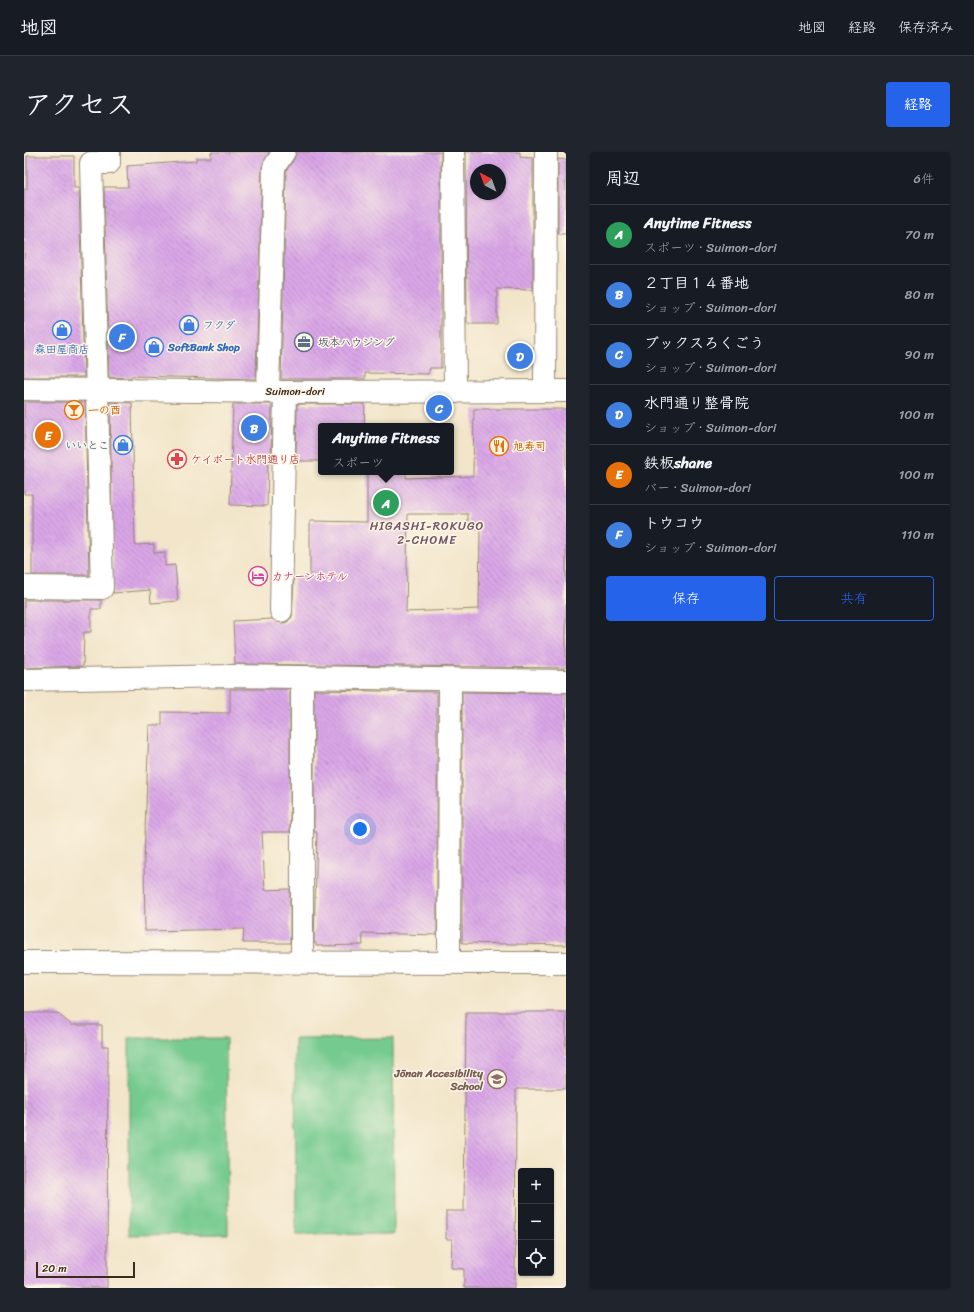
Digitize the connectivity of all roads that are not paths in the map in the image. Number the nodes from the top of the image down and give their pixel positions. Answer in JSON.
{"nodes":[{"id":1,"x":109,"y":152,"type":"edge"},
{"id":2,"x":284,"y":152,"type":"edge"},
{"id":3,"x":453,"y":152,"type":"edge"},
{"id":4,"x":546,"y":152,"type":"edge"},
{"id":5,"x":24,"y":389,"type":"edge"},
{"id":6,"x":97,"y":389,"type":"junction"},
{"id":7,"x":556,"y":391,"type":"edge"},
{"id":8,"x":277,"y":392,"type":"junction"},
{"id":9,"x":455,"y":392,"type":"junction"},
{"id":10,"x":24,"y":587,"type":"edge"},
{"id":11,"x":281,"y":611,"type":"dead end"},
{"id":12,"x":302,"y":677,"type":"junction"},
{"id":13,"x":24,"y":680,"type":"edge"},
{"id":14,"x":450,"y":680,"type":"junction"},
{"id":15,"x":566,"y":681,"type":"edge"},
{"id":16,"x":24,"y":962,"type":"edge"},
{"id":17,"x":302,"y":962,"type":"junction"},
{"id":18,"x":449,"y":963,"type":"junction"},
{"id":19,"x":566,"y":963,"type":"edge"}],
"edges":[{"from":1,"to":6,"type":"street"},
{"from":2,"to":8,"type":"street"},
{"from":3,"to":9,"type":"street"},
{"from":4,"to":7,"type":"street"},
{"from":5,"to":6,"type":"street","name":"Suimon-dori"},
{"from":6,"to":8,"type":"street","name":"Suimon-dori"},
{"from":6,"to":10,"type":"street"},
{"from":7,"to":9,"type":"street","name":"Suimon-dori"},
{"from":8,"to":9,"type":"street","name":"Suimon-dori"},
{"from":8,"to":11,"type":"street"},
{"from":12,"to":13,"type":"street"},
{"from":12,"to":14,"type":"street"},
{"from":12,"to":17,"type":"street"},
{"from":14,"to":15,"type":"street"},
{"from":14,"to":18,"type":"street"},
{"from":16,"to":17,"type":"street"},
{"from":17,"to":18,"type":"street"},
{"from":18,"to":19,"type":"street"}]}
